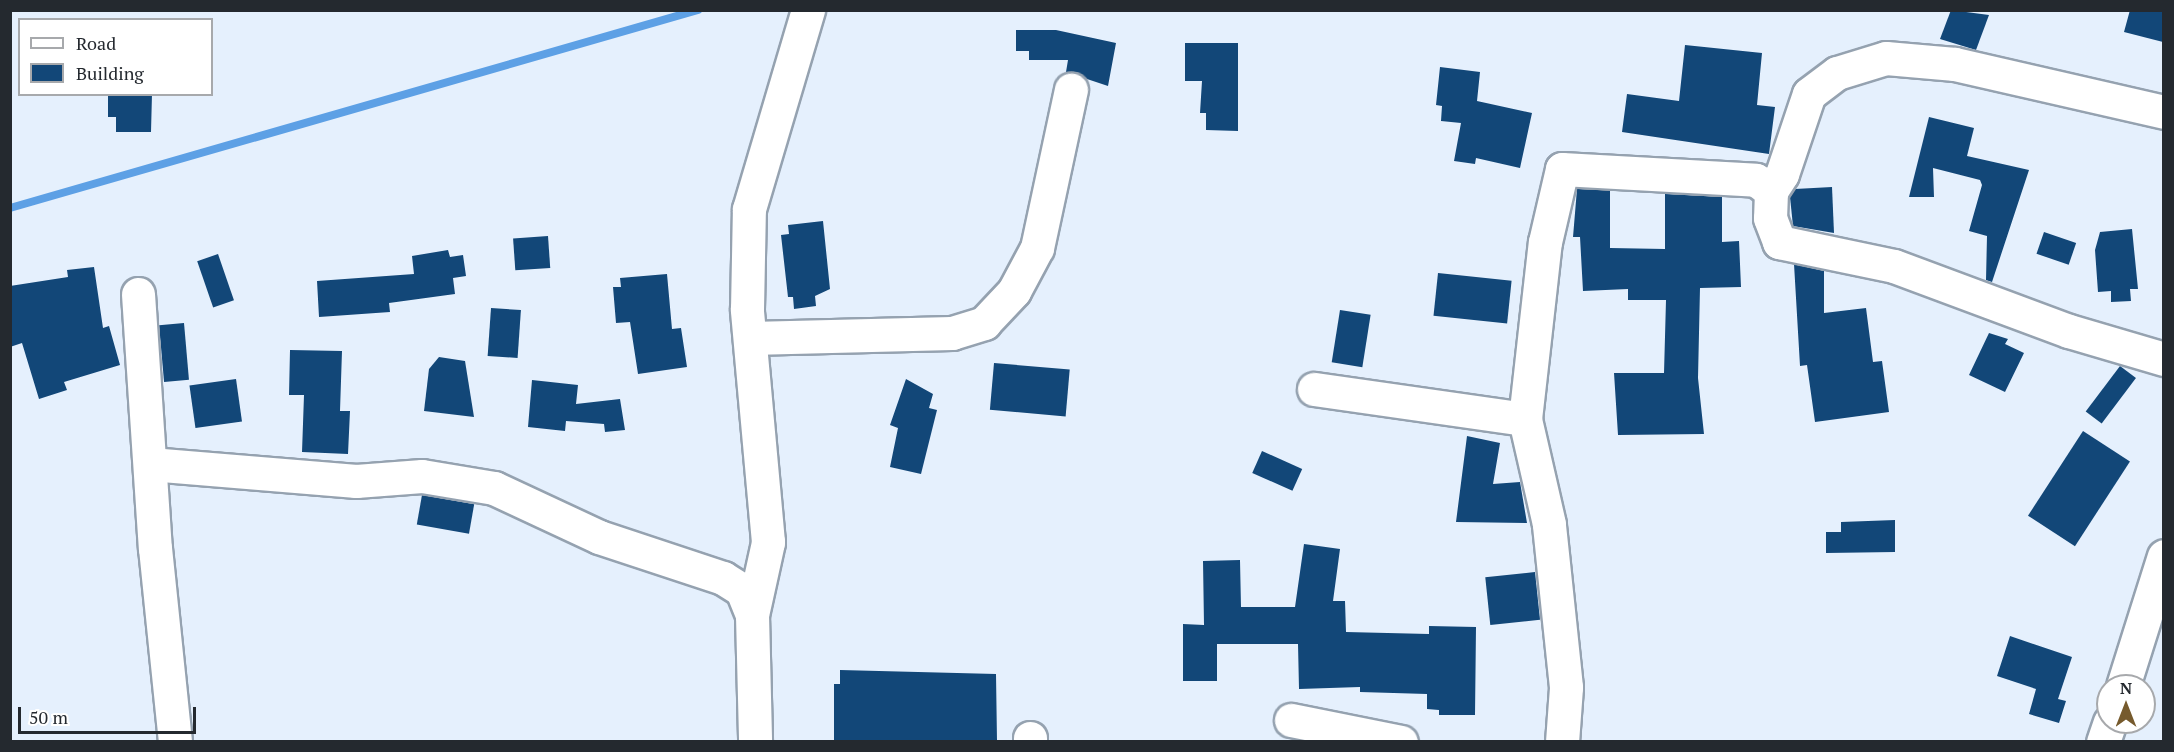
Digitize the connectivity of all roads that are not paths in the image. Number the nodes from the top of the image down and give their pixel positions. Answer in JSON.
{"nodes":[{"id":1,"x":808,"y":10,"type":"edge"},
{"id":2,"x":1071,"y":90,"type":"dead end"},
{"id":3,"x":2163,"y":112,"type":"edge"},
{"id":4,"x":1771,"y":191,"type":"junction"},
{"id":5,"x":138,"y":294,"type":"dead end"},
{"id":6,"x":750,"y":338,"type":"junction"},
{"id":7,"x":2163,"y":359,"type":"edge"},
{"id":8,"x":1314,"y":389,"type":"dead end"},
{"id":9,"x":1525,"y":419,"type":"junction"},
{"id":10,"x":150,"y":464,"type":"junction"},
{"id":11,"x":2163,"y":556,"type":"edge"},
{"id":12,"x":752,"y":615,"type":"junction"},
{"id":13,"x":2149,"y":653,"type":"edge"},
{"id":14,"x":2132,"y":674,"type":"edge"},
{"id":15,"x":1291,"y":720,"type":"dead end"},
{"id":16,"x":175,"y":741,"type":"edge"},
{"id":17,"x":755,"y":741,"type":"edge"},
{"id":18,"x":1401,"y":741,"type":"edge"},
{"id":19,"x":1562,"y":741,"type":"edge"}],
"edges":[{"from":1,"to":6,"type":"street"},
{"from":2,"to":6,"type":"street"},
{"from":3,"to":4,"type":"street"},
{"from":4,"to":7,"type":"street"},
{"from":4,"to":9,"type":"street"},
{"from":5,"to":10,"type":"street"},
{"from":6,"to":12,"type":"street"},
{"from":8,"to":9,"type":"street"},
{"from":9,"to":19,"type":"street"},
{"from":10,"to":12,"type":"street"},
{"from":10,"to":16,"type":"street"},
{"from":11,"to":13,"type":"street"},
{"from":12,"to":17,"type":"street"},
{"from":13,"to":14,"type":"street"},
{"from":15,"to":18,"type":"street"}]}
